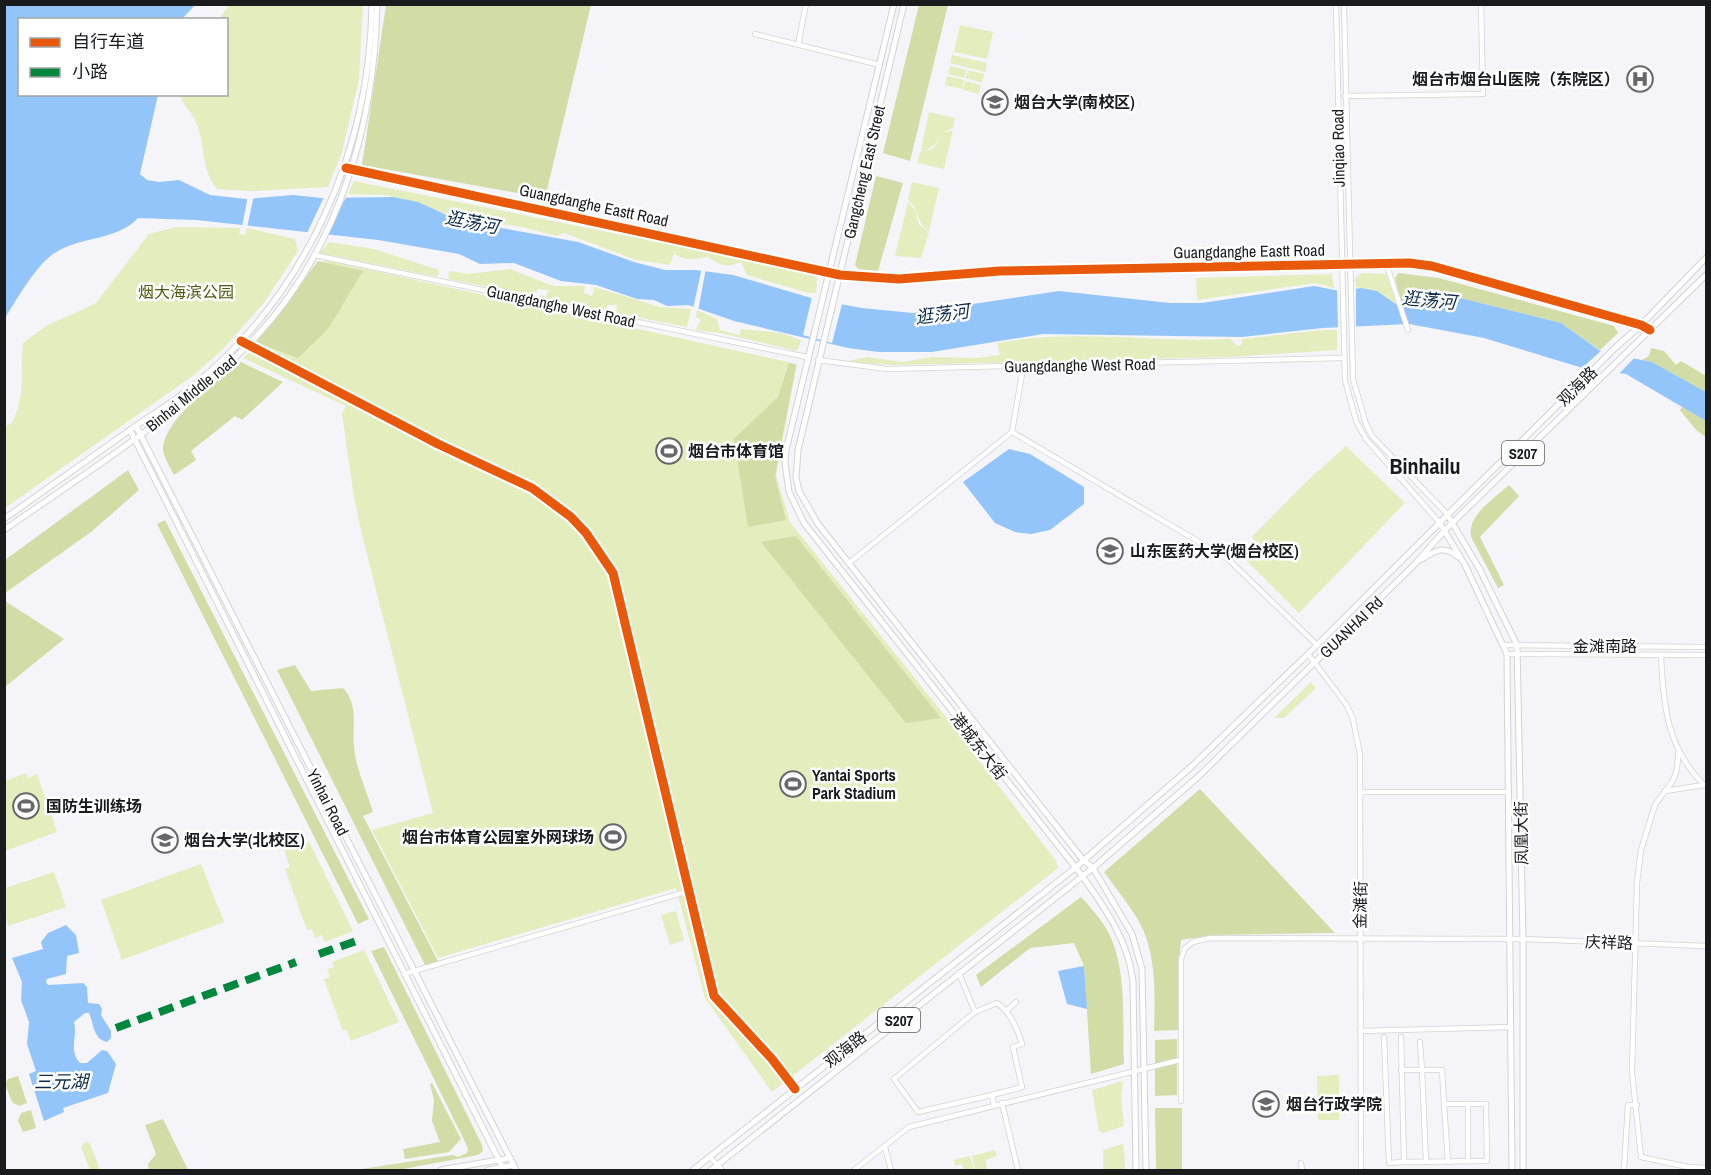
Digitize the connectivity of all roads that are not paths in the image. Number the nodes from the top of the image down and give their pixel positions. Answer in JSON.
{"nodes":[{"id":1,"x":372,"y":4,"type":"edge"},
{"id":2,"x":377,"y":4,"type":"edge"},
{"id":3,"x":806,"y":4,"type":"edge"},
{"id":4,"x":894,"y":4,"type":"edge"},
{"id":5,"x":904,"y":4,"type":"edge"},
{"id":6,"x":1336,"y":4,"type":"edge"},
{"id":7,"x":1344,"y":4,"type":"edge"},
{"id":8,"x":1481,"y":4,"type":"edge"},
{"id":9,"x":755,"y":34,"type":"dead end"},
{"id":10,"x":798,"y":45,"type":"junction"},
{"id":11,"x":880,"y":65,"type":"junction"},
{"id":12,"x":1345,"y":96,"type":"junction"},
{"id":13,"x":856,"y":160,"type":"junction"},
{"id":14,"x":866,"y":162,"type":"junction"},
{"id":15,"x":349,"y":169,"type":"junction"},
{"id":16,"x":314,"y":255,"type":"junction"},
{"id":17,"x":1707,"y":258,"type":"edge"},
{"id":18,"x":1340,"y":263,"type":"junction"},
{"id":19,"x":1349,"y":263,"type":"junction"},
{"id":20,"x":1386,"y":263,"type":"junction"},
{"id":21,"x":830,"y":273,"type":"junction"},
{"id":22,"x":840,"y":275,"type":"junction"},
{"id":23,"x":1707,"y":275,"type":"edge"},
{"id":24,"x":1641,"y":325,"type":"junction"},
{"id":25,"x":1408,"y":330,"type":"dead end"},
{"id":26,"x":1650,"y":330,"type":"junction"},
{"id":27,"x":812,"y":338,"type":"joint"},
{"id":28,"x":822,"y":339,"type":"joint"},
{"id":29,"x":241,"y":341,"type":"junction"},
{"id":30,"x":248,"y":346,"type":"junction"},
{"id":31,"x":807,"y":357,"type":"junction"},
{"id":32,"x":1342,"y":358,"type":"junction"},
{"id":33,"x":818,"y":360,"type":"junction"},
{"id":34,"x":1022,"y":374,"type":"dead end"},
{"id":35,"x":1601,"y":376,"type":"joint"},
{"id":36,"x":133,"y":428,"type":"junction"},
{"id":37,"x":1012,"y":432,"type":"junction"},
{"id":38,"x":138,"y":436,"type":"junction"},
{"id":39,"x":1447,"y":514,"type":"junction"},
{"id":40,"x":4,"y":519,"type":"edge"},
{"id":41,"x":1439,"y":522,"type":"junction"},
{"id":42,"x":1454,"y":522,"type":"junction"},
{"id":43,"x":4,"y":530,"type":"edge"},
{"id":44,"x":1445,"y":530,"type":"junction"},
{"id":45,"x":1464,"y":562,"type":"junction"},
{"id":46,"x":849,"y":563,"type":"junction"},
{"id":47,"x":1416,"y":563,"type":"junction"},
{"id":48,"x":1317,"y":645,"type":"junction"},
{"id":49,"x":1504,"y":645,"type":"junction"},
{"id":50,"x":1517,"y":645,"type":"junction"},
{"id":51,"x":1575,"y":646,"type":"junction"},
{"id":52,"x":1707,"y":647,"type":"edge"},
{"id":53,"x":1308,"y":654,"type":"junction"},
{"id":54,"x":1507,"y":654,"type":"junction"},
{"id":55,"x":1518,"y":654,"type":"junction"},
{"id":56,"x":1575,"y":654,"type":"junction"},
{"id":57,"x":1661,"y":655,"type":"junction"},
{"id":58,"x":1707,"y":655,"type":"edge"},
{"id":59,"x":1314,"y":663,"type":"junction"},
{"id":60,"x":1518,"y":686,"type":"junction"},
{"id":61,"x":1507,"y":687,"type":"junction"},
{"id":62,"x":1678,"y":750,"type":"junction"},
{"id":63,"x":1705,"y":785,"type":"edge"},
{"id":64,"x":1665,"y":791,"type":"junction"},
{"id":65,"x":1361,"y":792,"type":"junction"},
{"id":66,"x":1509,"y":792,"type":"junction"},
{"id":67,"x":1084,"y":861,"type":"junction"},
{"id":68,"x":1522,"y":867,"type":"junction"},
{"id":69,"x":1076,"y":868,"type":"junction"},
{"id":70,"x":1093,"y":868,"type":"junction"},
{"id":71,"x":1510,"y":868,"type":"junction"},
{"id":72,"x":1083,"y":877,"type":"junction"},
{"id":73,"x":689,"y":891,"type":"junction"},
{"id":74,"x":1360,"y":939,"type":"junction"},
{"id":75,"x":1511,"y":939,"type":"junction"},
{"id":76,"x":1523,"y":939,"type":"junction"},
{"id":77,"x":1636,"y":943,"type":"junction"},
{"id":78,"x":1707,"y":946,"type":"edge"},
{"id":79,"x":414,"y":970,"type":"junction"},
{"id":80,"x":959,"y":973,"type":"junction"},
{"id":81,"x":404,"y":974,"type":"junction"},
{"id":82,"x":1016,"y":1002,"type":"dead end"},
{"id":83,"x":1511,"y":1009,"type":"junction"},
{"id":84,"x":1006,"y":1010,"type":"junction"},
{"id":85,"x":1523,"y":1011,"type":"junction"},
{"id":86,"x":975,"y":1012,"type":"junction"},
{"id":87,"x":1511,"y":1027,"type":"junction"},
{"id":88,"x":1360,"y":1031,"type":"junction"},
{"id":89,"x":1401,"y":1037,"type":"dead end"},
{"id":90,"x":1384,"y":1038,"type":"dead end"},
{"id":91,"x":1420,"y":1042,"type":"dead end"},
{"id":92,"x":1180,"y":1060,"type":"junction"},
{"id":93,"x":1144,"y":1067,"type":"junction"},
{"id":94,"x":1134,"y":1070,"type":"junction"},
{"id":95,"x":1401,"y":1070,"type":"junction"},
{"id":96,"x":1422,"y":1070,"type":"junction"},
{"id":97,"x":795,"y":1089,"type":"junction"},
{"id":98,"x":992,"y":1095,"type":"junction"},
{"id":99,"x":1181,"y":1101,"type":"dead end"},
{"id":100,"x":1002,"y":1103,"type":"junction"},
{"id":101,"x":1444,"y":1104,"type":"junction"},
{"id":102,"x":1468,"y":1104,"type":"junction"},
{"id":103,"x":994,"y":1105,"type":"junction"},
{"id":104,"x":1637,"y":1105,"type":"junction"},
{"id":105,"x":885,"y":1147,"type":"junction"},
{"id":106,"x":1523,"y":1153,"type":"junction"},
{"id":107,"x":1512,"y":1156,"type":"junction"},
{"id":108,"x":710,"y":1157,"type":"junction"},
{"id":109,"x":510,"y":1158,"type":"junction"},
{"id":110,"x":499,"y":1160,"type":"junction"},
{"id":111,"x":1468,"y":1161,"type":"junction"},
{"id":112,"x":1301,"y":1162,"type":"dead end"},
{"id":113,"x":1404,"y":1162,"type":"junction"},
{"id":114,"x":1426,"y":1162,"type":"junction"},
{"id":115,"x":1448,"y":1162,"type":"junction"},
{"id":116,"x":515,"y":1168,"type":"edge"},
{"id":117,"x":719,"y":1168,"type":"edge"},
{"id":118,"x":1707,"y":1168,"type":"edge"},
{"id":119,"x":504,"y":1169,"type":"edge"},
{"id":120,"x":441,"y":1170,"type":"edge"},
{"id":121,"x":488,"y":1170,"type":"edge"},
{"id":122,"x":693,"y":1170,"type":"edge"},
{"id":123,"x":711,"y":1170,"type":"edge"},
{"id":124,"x":854,"y":1170,"type":"edge"},
{"id":125,"x":891,"y":1170,"type":"edge"},
{"id":126,"x":1018,"y":1170,"type":"edge"},
{"id":127,"x":1136,"y":1170,"type":"edge"},
{"id":128,"x":1146,"y":1170,"type":"edge"},
{"id":129,"x":1302,"y":1170,"type":"edge"},
{"id":130,"x":1360,"y":1170,"type":"edge"},
{"id":131,"x":1507,"y":1170,"type":"edge"},
{"id":132,"x":1512,"y":1170,"type":"edge"},
{"id":133,"x":1523,"y":1170,"type":"edge"},
{"id":134,"x":1528,"y":1170,"type":"edge"},
{"id":135,"x":1624,"y":1170,"type":"edge"}],
"edges":[{"from":1,"to":15,"type":"main road","name":"Binhai Middle road"},
{"from":2,"to":15,"type":"main road","name":"Binhai Middle road"},
{"from":3,"to":10,"type":"street"},
{"from":4,"to":11,"type":"main road","name":"Gangcheng East Street"},
{"from":5,"to":14,"type":"main road","name":"Gangcheng East Street"},
{"from":6,"to":18,"type":"street","name":"Jinqiao Road"},
{"from":7,"to":12,"type":"street","name":"Jinqiao Road"},
{"from":8,"to":12,"type":"street"},
{"from":9,"to":10,"type":"street"},
{"from":10,"to":11,"type":"street"},
{"from":11,"to":13,"type":"main road","name":"Gangcheng East Street"},
{"from":12,"to":19,"type":"street","name":"Jinqiao Road"},
{"from":13,"to":14,"type":"main road"},
{"from":13,"to":21,"type":"main road","name":"Gangcheng East Street"},
{"from":14,"to":22,"type":"main road","name":"Gangcheng East Street"},
{"from":15,"to":16,"type":"main road","name":"Binhai Middle road"},
{"from":15,"to":21,"type":"street","name":"Guangdanghe Eastt Road"},
{"from":15,"to":29,"type":"main road","name":"Binhai Middle road"},
{"from":16,"to":30,"type":"main road","name":"Binhai Middle road"},
{"from":16,"to":31,"type":"street","name":"Guangdanghe West Road"},
{"from":17,"to":24,"type":"main road","name":"观海路","number":"S207"},
{"from":18,"to":19,"type":"street","name":"Guangdanghe Eastt Road"},
{"from":18,"to":22,"type":"street","name":"Guangdanghe Eastt Road"},
{"from":18,"to":32,"type":"street","name":"Jinqiao Road"},
{"from":19,"to":20,"type":"street","name":"Guangdanghe Eastt Road"},
{"from":19,"to":39,"type":"street","name":"Jinqiao Road"},
{"from":20,"to":24,"type":"street","name":"Guangdanghe Eastt Road"},
{"from":20,"to":25,"type":"street"},
{"from":21,"to":22,"type":"street","name":"Guangdanghe Eastt Road"},
{"from":21,"to":27,"type":"main road","name":"Gangcheng East Street"},
{"from":22,"to":28,"type":"main road","name":"Gangcheng East Street"},
{"from":23,"to":26,"type":"main road","name":"观海路","number":"S207"},
{"from":24,"to":26,"type":"street","name":"Guangdanghe Eastt Road"},
{"from":24,"to":39,"type":"main road","name":"观海路","number":"S207"},
{"from":26,"to":35,"type":"main road","name":"观海路","number":"S207"},
{"from":27,"to":31,"type":"main road","name":"港城东大街"},
{"from":28,"to":33,"type":"main road","name":"港城东大街"},
{"from":29,"to":30,"type":"street"},
{"from":29,"to":36,"type":"main road","name":"Binhai Middle road"},
{"from":30,"to":38,"type":"main road","name":"Binhai Middle road"},
{"from":30,"to":73,"type":"street"},
{"from":31,"to":69,"type":"main road","name":"港城东大街"},
{"from":32,"to":33,"type":"street","name":"Guangdanghe West Road"},
{"from":32,"to":41,"type":"street"},
{"from":33,"to":46,"type":"main road","name":"港城东大街"},
{"from":34,"to":37,"type":"street"},
{"from":35,"to":42,"type":"main road","name":"GUANHAI Rd","number":"S207"},
{"from":36,"to":38,"type":"main road"},
{"from":36,"to":40,"type":"main road","name":"Binhai Middle road"},
{"from":37,"to":46,"type":"street"},
{"from":37,"to":48,"type":"street"},
{"from":38,"to":43,"type":"main road","name":"Binhai Middle road"},
{"from":38,"to":79,"type":"main road","name":"Yinhai Road"},
{"from":38,"to":81,"type":"main road","name":"Yinhai Road"},
{"from":39,"to":41,"type":"main road","name":"GUANHAI Rd","number":"S207"},
{"from":39,"to":42,"type":"main road","name":"凤凰大街"},
{"from":41,"to":44,"type":"main road","name":"凤凰大街"},
{"from":41,"to":48,"type":"main road","name":"GUANHAI Rd","number":"S207"},
{"from":42,"to":44,"type":"main road","name":"GUANHAI Rd","number":"S207"},
{"from":42,"to":50,"type":"main road","name":"凤凰大街"},
{"from":44,"to":45,"type":"main road","name":"凤凰大街"},
{"from":44,"to":47,"type":"main road","name":"GUANHAI Rd","number":"S207"},
{"from":45,"to":47,"type":"main road"},
{"from":45,"to":49,"type":"main road","name":"凤凰大街"},
{"from":46,"to":67,"type":"main road","name":"港城东大街"},
{"from":47,"to":59,"type":"main road","name":"GUANHAI Rd","number":"S207"},
{"from":48,"to":53,"type":"main road","name":"GUANHAI Rd","number":"S207"},
{"from":49,"to":50,"type":"street","name":"金滩南路"},
{"from":49,"to":54,"type":"main road","name":"凤凰大街"},
{"from":50,"to":51,"type":"street","name":"金滩南路"},
{"from":50,"to":55,"type":"main road","name":"凤凰大街"},
{"from":51,"to":52,"type":"street","name":"金滩南路"},
{"from":51,"to":56,"type":"street"},
{"from":53,"to":59,"type":"street","name":"金滩街"},
{"from":53,"to":67,"type":"main road","name":"GUANHAI Rd","number":"S207"},
{"from":54,"to":55,"type":"street","name":"金滩南路"},
{"from":54,"to":61,"type":"main road","name":"凤凰大街"},
{"from":55,"to":56,"type":"street","name":"金滩南路"},
{"from":55,"to":60,"type":"main road","name":"凤凰大街"},
{"from":56,"to":57,"type":"street","name":"金滩南路"},
{"from":57,"to":58,"type":"street","name":"金滩南路"},
{"from":57,"to":62,"type":"street"},
{"from":59,"to":65,"type":"street","name":"金滩街"},
{"from":59,"to":70,"type":"main road","name":"GUANHAI Rd","number":"S207"},
{"from":60,"to":61,"type":"main road"},
{"from":60,"to":68,"type":"main road","name":"凤凰大街"},
{"from":61,"to":66,"type":"main road","name":"凤凰大街"},
{"from":62,"to":63,"type":"street"},
{"from":62,"to":64,"type":"street"},
{"from":63,"to":64,"type":"street"},
{"from":64,"to":77,"type":"street"},
{"from":65,"to":66,"type":"street"},
{"from":65,"to":74,"type":"street","name":"金滩街"},
{"from":66,"to":71,"type":"main road","name":"凤凰大街"},
{"from":67,"to":69,"type":"main road","name":"观海路","number":"S207"},
{"from":67,"to":70,"type":"main road","name":"港城东大街"},
{"from":68,"to":71,"type":"main road"},
{"from":68,"to":76,"type":"main road","name":"凤凰大街"},
{"from":69,"to":72,"type":"main road","name":"港城东大街"},
{"from":69,"to":97,"type":"main road","name":"观海路","number":"S207"},
{"from":70,"to":72,"type":"main road","name":"观海路","number":"S207"},
{"from":70,"to":93,"type":"main road","name":"港城东大街"},
{"from":71,"to":75,"type":"main road","name":"凤凰大街"},
{"from":72,"to":80,"type":"main road","name":"观海路","number":"S207"},
{"from":72,"to":94,"type":"main road","name":"港城东大街"},
{"from":73,"to":79,"type":"street"},
{"from":73,"to":97,"type":"street"},
{"from":74,"to":75,"type":"street","name":"庆祥路"},
{"from":74,"to":88,"type":"street","name":"金滩街"},
{"from":74,"to":92,"type":"street","name":"庆祥路"},
{"from":75,"to":76,"type":"street","name":"庆祥路"},
{"from":75,"to":83,"type":"main road","name":"凤凰大街"},
{"from":76,"to":77,"type":"street","name":"庆祥路"},
{"from":76,"to":85,"type":"main road","name":"凤凰大街"},
{"from":77,"to":78,"type":"street","name":"庆祥路"},
{"from":77,"to":104,"type":"street"},
{"from":79,"to":81,"type":"street"},
{"from":79,"to":109,"type":"main road","name":"Yinhai Road"},
{"from":80,"to":86,"type":"street"},
{"from":80,"to":117,"type":"main road","name":"观海路","number":"S207"},
{"from":81,"to":110,"type":"main road","name":"Yinhai Road"},
{"from":82,"to":84,"type":"street"},
{"from":83,"to":85,"type":"main road"},
{"from":83,"to":87,"type":"main road","name":"凤凰大街"},
{"from":84,"to":86,"type":"street"},
{"from":84,"to":98,"type":"street"},
{"from":85,"to":106,"type":"main road","name":"凤凰大街"},
{"from":86,"to":98,"type":"street"},
{"from":87,"to":88,"type":"street"},
{"from":87,"to":107,"type":"main road","name":"凤凰大街"},
{"from":88,"to":130,"type":"street","name":"金滩街"},
{"from":89,"to":95,"type":"street"},
{"from":90,"to":113,"type":"street"},
{"from":91,"to":96,"type":"street"},
{"from":92,"to":93,"type":"street"},
{"from":92,"to":99,"type":"street"},
{"from":93,"to":94,"type":"street"},
{"from":93,"to":128,"type":"main road","name":"港城东大街"},
{"from":94,"to":100,"type":"street"},
{"from":94,"to":127,"type":"main road","name":"港城东大街"},
{"from":95,"to":96,"type":"street"},
{"from":95,"to":113,"type":"street"},
{"from":96,"to":101,"type":"street"},
{"from":96,"to":114,"type":"street"},
{"from":97,"to":108,"type":"main road","name":"观海路","number":"S207"},
{"from":98,"to":103,"type":"street"},
{"from":100,"to":103,"type":"street"},
{"from":100,"to":126,"type":"street"},
{"from":101,"to":102,"type":"street"},
{"from":101,"to":115,"type":"street"},
{"from":102,"to":111,"type":"street"},
{"from":102,"to":111,"type":"street"},
{"from":103,"to":105,"type":"street"},
{"from":104,"to":118,"type":"street"},
{"from":104,"to":135,"type":"street"},
{"from":105,"to":124,"type":"street"},
{"from":105,"to":125,"type":"street"},
{"from":106,"to":133,"type":"main road","name":"凤凰大街"},
{"from":106,"to":134,"type":"main road"},
{"from":107,"to":131,"type":"main road"},
{"from":107,"to":132,"type":"main road","name":"凤凰大街"},
{"from":108,"to":117,"type":"street"},
{"from":108,"to":122,"type":"main road","name":"观海路","number":"S207"},
{"from":109,"to":110,"type":"main road"},
{"from":109,"to":116,"type":"main road","name":"Yinhai Road"},
{"from":110,"to":119,"type":"main road","name":"Yinhai Road"},
{"from":110,"to":120,"type":"main road"},
{"from":111,"to":115,"type":"street"},
{"from":112,"to":129,"type":"street"},
{"from":113,"to":114,"type":"street"},
{"from":114,"to":115,"type":"street"},
{"from":116,"to":119,"type":"main road"},
{"from":117,"to":123,"type":"main road","name":"观海路","number":"S207"},
{"from":119,"to":121,"type":"main road"}]}
